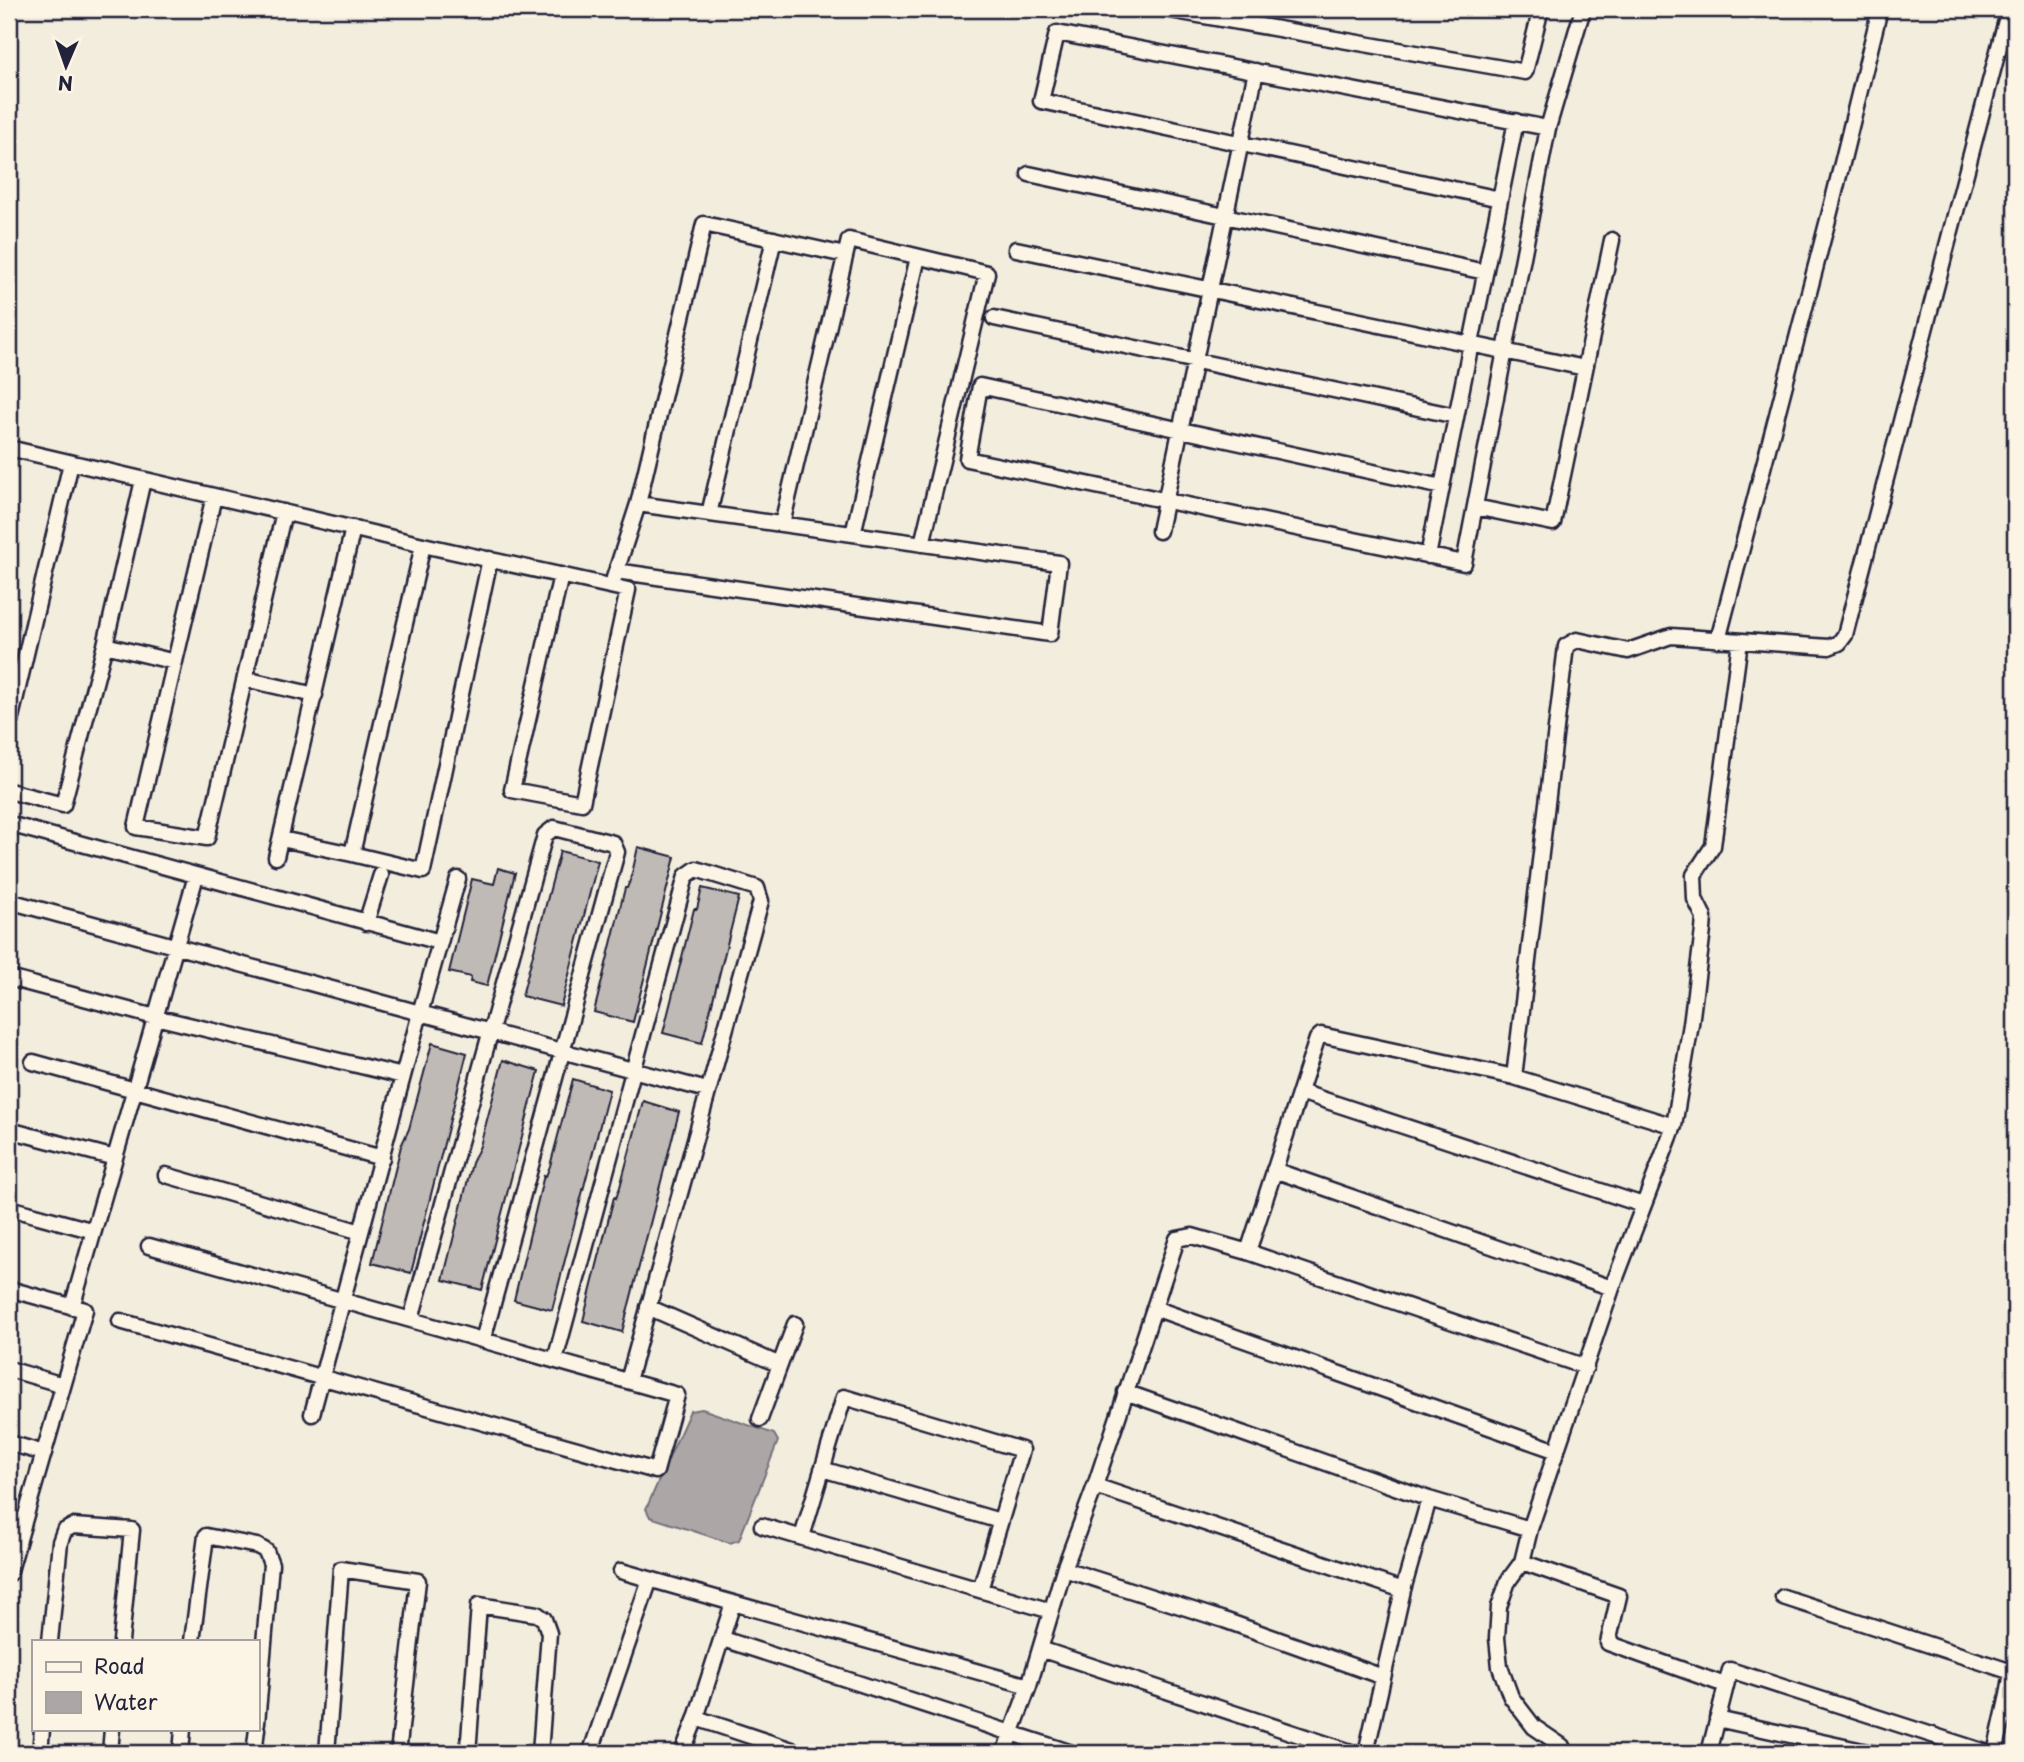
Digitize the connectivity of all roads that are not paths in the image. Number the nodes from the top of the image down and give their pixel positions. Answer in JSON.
{"nodes":[{"id":1,"x":1164,"y":9,"type":"edge"},
{"id":2,"x":1541,"y":9,"type":"edge"},
{"id":3,"x":1578,"y":9,"type":"edge"},
{"id":4,"x":1880,"y":9,"type":"edge"},
{"id":5,"x":2009,"y":9,"type":"edge"},
{"id":6,"x":1256,"y":71,"type":"junction"},
{"id":7,"x":1516,"y":121,"type":"junction"},
{"id":8,"x":1548,"y":128,"type":"junction"},
{"id":9,"x":1241,"y":143,"type":"junction"},
{"id":10,"x":1030,"y":174,"type":"dead end"},
{"id":11,"x":1500,"y":199,"type":"junction"},
{"id":12,"x":1226,"y":217,"type":"junction"},
{"id":13,"x":774,"y":239,"type":"junction"},
{"id":14,"x":1612,"y":240,"type":"dead end"},
{"id":15,"x":1016,"y":249,"type":"dead end"},
{"id":16,"x":845,"y":255,"type":"junction"},
{"id":17,"x":918,"y":257,"type":"junction"},
{"id":18,"x":1485,"y":272,"type":"junction"},
{"id":19,"x":1210,"y":290,"type":"junction"},
{"id":20,"x":993,"y":318,"type":"dead end"},
{"id":21,"x":1471,"y":344,"type":"junction"},
{"id":22,"x":1505,"y":351,"type":"junction"},
{"id":23,"x":1195,"y":361,"type":"junction"},
{"id":24,"x":1585,"y":368,"type":"junction"},
{"id":25,"x":1456,"y":416,"type":"junction"},
{"id":26,"x":1181,"y":430,"type":"junction"},
{"id":27,"x":9,"y":448,"type":"edge"},
{"id":28,"x":71,"y":463,"type":"junction"},
{"id":29,"x":143,"y":480,"type":"junction"},
{"id":30,"x":1442,"y":487,"type":"junction"},
{"id":31,"x":214,"y":496,"type":"junction"},
{"id":32,"x":1166,"y":500,"type":"junction"},
{"id":33,"x":638,"y":504,"type":"junction"},
{"id":34,"x":1475,"y":507,"type":"junction"},
{"id":35,"x":284,"y":512,"type":"junction"},
{"id":36,"x":709,"y":514,"type":"junction"},
{"id":37,"x":782,"y":524,"type":"junction"},
{"id":38,"x":353,"y":528,"type":"junction"},
{"id":39,"x":1160,"y":531,"type":"dead end"},
{"id":40,"x":853,"y":534,"type":"junction"},
{"id":41,"x":922,"y":544,"type":"junction"},
{"id":42,"x":423,"y":545,"type":"junction"},
{"id":43,"x":1428,"y":556,"type":"junction"},
{"id":44,"x":490,"y":559,"type":"junction"},
{"id":45,"x":616,"y":571,"type":"junction"},
{"id":46,"x":561,"y":575,"type":"junction"},
{"id":47,"x":612,"y":586,"type":"junction"},
{"id":48,"x":1718,"y":640,"type":"junction"},
{"id":49,"x":1740,"y":641,"type":"junction"},
{"id":50,"x":105,"y":645,"type":"junction"},
{"id":51,"x":175,"y":662,"type":"junction"},
{"id":52,"x":245,"y":679,"type":"junction"},
{"id":53,"x":314,"y":695,"type":"junction"},
{"id":54,"x":9,"y":726,"type":"edge"},
{"id":55,"x":9,"y":791,"type":"edge"},
{"id":56,"x":9,"y":824,"type":"edge"},
{"id":57,"x":281,"y":839,"type":"junction"},
{"id":58,"x":352,"y":854,"type":"junction"},
{"id":59,"x":276,"y":857,"type":"dead end"},
{"id":60,"x":381,"y":875,"type":"dead end"},
{"id":61,"x":196,"y":876,"type":"junction"},
{"id":62,"x":458,"y":879,"type":"dead end"},
{"id":63,"x":9,"y":901,"type":"edge"},
{"id":64,"x":366,"y":923,"type":"junction"},
{"id":65,"x":440,"y":942,"type":"junction"},
{"id":66,"x":176,"y":947,"type":"junction"},
{"id":67,"x":9,"y":978,"type":"edge"},
{"id":68,"x":420,"y":1013,"type":"junction"},
{"id":69,"x":155,"y":1017,"type":"junction"},
{"id":70,"x":489,"y":1032,"type":"junction"},
{"id":71,"x":562,"y":1052,"type":"junction"},
{"id":72,"x":33,"y":1062,"type":"dead end"},
{"id":73,"x":634,"y":1071,"type":"junction"},
{"id":74,"x":403,"y":1076,"type":"junction"},
{"id":75,"x":1514,"y":1077,"type":"junction"},
{"id":76,"x":134,"y":1090,"type":"junction"},
{"id":77,"x":707,"y":1090,"type":"junction"},
{"id":78,"x":1300,"y":1092,"type":"junction"},
{"id":79,"x":1674,"y":1126,"type":"junction"},
{"id":80,"x":9,"y":1130,"type":"edge"},
{"id":81,"x":115,"y":1158,"type":"junction"},
{"id":82,"x":382,"y":1158,"type":"junction"},
{"id":83,"x":1275,"y":1170,"type":"junction"},
{"id":84,"x":166,"y":1175,"type":"dead end"},
{"id":85,"x":1643,"y":1205,"type":"junction"},
{"id":86,"x":9,"y":1208,"type":"edge"},
{"id":87,"x":94,"y":1231,"type":"junction"},
{"id":88,"x":361,"y":1232,"type":"junction"},
{"id":89,"x":149,"y":1246,"type":"dead end"},
{"id":90,"x":1248,"y":1252,"type":"junction"},
{"id":91,"x":1612,"y":1288,"type":"junction"},
{"id":92,"x":9,"y":1289,"type":"edge"},
{"id":93,"x":343,"y":1300,"type":"junction"},
{"id":94,"x":72,"y":1307,"type":"junction"},
{"id":95,"x":648,"y":1307,"type":"junction"},
{"id":96,"x":1154,"y":1308,"type":"junction"},
{"id":97,"x":411,"y":1319,"type":"junction"},
{"id":98,"x":120,"y":1321,"type":"dead end"},
{"id":99,"x":795,"y":1324,"type":"dead end"},
{"id":100,"x":483,"y":1340,"type":"junction"},
{"id":101,"x":555,"y":1360,"type":"junction"},
{"id":102,"x":780,"y":1365,"type":"junction"},
{"id":103,"x":1586,"y":1367,"type":"junction"},
{"id":104,"x":9,"y":1369,"type":"edge"},
{"id":105,"x":322,"y":1377,"type":"junction"},
{"id":106,"x":628,"y":1381,"type":"junction"},
{"id":107,"x":63,"y":1385,"type":"junction"},
{"id":108,"x":1125,"y":1392,"type":"junction"},
{"id":109,"x":312,"y":1414,"type":"dead end"},
{"id":110,"x":760,"y":1419,"type":"dead end"},
{"id":111,"x":9,"y":1443,"type":"edge"},
{"id":112,"x":1558,"y":1451,"type":"junction"},
{"id":113,"x":44,"y":1453,"type":"junction"},
{"id":114,"x":822,"y":1469,"type":"junction"},
{"id":115,"x":1095,"y":1486,"type":"junction"},
{"id":116,"x":1429,"y":1499,"type":"junction"},
{"id":117,"x":9,"y":1518,"type":"edge"},
{"id":118,"x":1000,"y":1521,"type":"junction"},
{"id":119,"x":24,"y":1522,"type":"junction"},
{"id":120,"x":762,"y":1525,"type":"dead end"},
{"id":121,"x":1530,"y":1529,"type":"junction"},
{"id":122,"x":802,"y":1537,"type":"junction"},
{"id":123,"x":1522,"y":1562,"type":"junction"},
{"id":124,"x":1064,"y":1569,"type":"junction"},
{"id":125,"x":621,"y":1571,"type":"dead end"},
{"id":126,"x":9,"y":1574,"type":"edge"},
{"id":127,"x":650,"y":1579,"type":"junction"},
{"id":128,"x":980,"y":1590,"type":"junction"},
{"id":129,"x":1403,"y":1590,"type":"junction"},
{"id":130,"x":1783,"y":1597,"type":"dead end"},
{"id":131,"x":733,"y":1603,"type":"junction"},
{"id":132,"x":1051,"y":1611,"type":"junction"},
{"id":133,"x":723,"y":1639,"type":"junction"},
{"id":134,"x":50,"y":1640,"type":"edge"},
{"id":135,"x":121,"y":1640,"type":"edge"},
{"id":136,"x":192,"y":1640,"type":"edge"},
{"id":137,"x":1040,"y":1649,"type":"junction"},
{"id":138,"x":1383,"y":1677,"type":"junction"},
{"id":139,"x":1726,"y":1685,"type":"junction"},
{"id":140,"x":1029,"y":1686,"type":"junction"},
{"id":141,"x":2012,"y":1696,"type":"edge"},
{"id":142,"x":259,"y":1700,"type":"edge"},
{"id":143,"x":696,"y":1718,"type":"junction"},
{"id":144,"x":1717,"y":1719,"type":"junction"},
{"id":145,"x":42,"y":1730,"type":"edge"},
{"id":146,"x":112,"y":1730,"type":"edge"},
{"id":147,"x":183,"y":1730,"type":"edge"},
{"id":148,"x":257,"y":1730,"type":"edge"},
{"id":149,"x":1009,"y":1733,"type":"junction"},
{"id":150,"x":1562,"y":1746,"type":"dead end"},
{"id":151,"x":40,"y":1753,"type":"edge"},
{"id":152,"x":110,"y":1753,"type":"edge"},
{"id":153,"x":181,"y":1753,"type":"edge"},
{"id":154,"x":254,"y":1753,"type":"edge"},
{"id":155,"x":327,"y":1753,"type":"edge"},
{"id":156,"x":398,"y":1753,"type":"edge"},
{"id":157,"x":468,"y":1753,"type":"edge"},
{"id":158,"x":540,"y":1753,"type":"edge"},
{"id":159,"x":592,"y":1753,"type":"edge"},
{"id":160,"x":682,"y":1753,"type":"edge"},
{"id":161,"x":801,"y":1753,"type":"edge"},
{"id":162,"x":1004,"y":1753,"type":"edge"},
{"id":163,"x":1072,"y":1753,"type":"edge"},
{"id":164,"x":1354,"y":1753,"type":"edge"},
{"id":165,"x":1366,"y":1753,"type":"edge"},
{"id":166,"x":1709,"y":1753,"type":"edge"},
{"id":167,"x":1872,"y":1753,"type":"edge"},
{"id":168,"x":1988,"y":1753,"type":"edge"},
{"id":169,"x":1995,"y":1753,"type":"edge"}],
"edges":[{"from":1,"to":2,"type":"street"},
{"from":3,"to":8,"type":"street"},
{"from":4,"to":48,"type":"street"},
{"from":5,"to":49,"type":"street"},
{"from":6,"to":7,"type":"street"},
{"from":6,"to":9,"type":"street"},
{"from":6,"to":9,"type":"street"},
{"from":7,"to":8,"type":"street"},
{"from":7,"to":11,"type":"street"},
{"from":8,"to":22,"type":"street"},
{"from":9,"to":11,"type":"street"},
{"from":9,"to":12,"type":"street"},
{"from":10,"to":12,"type":"street"},
{"from":11,"to":18,"type":"street"},
{"from":12,"to":18,"type":"street"},
{"from":12,"to":19,"type":"street"},
{"from":13,"to":16,"type":"street"},
{"from":13,"to":33,"type":"street"},
{"from":13,"to":36,"type":"street"},
{"from":14,"to":24,"type":"street"},
{"from":15,"to":19,"type":"street"},
{"from":16,"to":17,"type":"street"},
{"from":16,"to":37,"type":"street"},
{"from":17,"to":40,"type":"street"},
{"from":17,"to":41,"type":"street"},
{"from":18,"to":21,"type":"street"},
{"from":19,"to":21,"type":"street"},
{"from":19,"to":23,"type":"street"},
{"from":20,"to":23,"type":"street"},
{"from":21,"to":22,"type":"street"},
{"from":21,"to":25,"type":"street"},
{"from":22,"to":24,"type":"street"},
{"from":22,"to":34,"type":"street"},
{"from":23,"to":25,"type":"street"},
{"from":23,"to":26,"type":"street"},
{"from":24,"to":34,"type":"street"},
{"from":25,"to":30,"type":"street"},
{"from":26,"to":30,"type":"street"},
{"from":26,"to":32,"type":"street"},
{"from":26,"to":32,"type":"street"},
{"from":27,"to":28,"type":"street"},
{"from":28,"to":29,"type":"street"},
{"from":28,"to":54,"type":"street"},
{"from":29,"to":31,"type":"street"},
{"from":29,"to":50,"type":"street"},
{"from":30,"to":43,"type":"street"},
{"from":31,"to":35,"type":"street"},
{"from":31,"to":51,"type":"street"},
{"from":32,"to":39,"type":"street"},
{"from":32,"to":43,"type":"street"},
{"from":33,"to":36,"type":"street"},
{"from":33,"to":45,"type":"street"},
{"from":34,"to":43,"type":"street"},
{"from":35,"to":38,"type":"street"},
{"from":35,"to":52,"type":"street"},
{"from":36,"to":37,"type":"street"},
{"from":37,"to":40,"type":"street"},
{"from":38,"to":42,"type":"street"},
{"from":38,"to":53,"type":"street"},
{"from":40,"to":41,"type":"street"},
{"from":41,"to":45,"type":"street"},
{"from":42,"to":44,"type":"street"},
{"from":42,"to":58,"type":"street"},
{"from":44,"to":46,"type":"street"},
{"from":44,"to":58,"type":"street"},
{"from":45,"to":47,"type":"street"},
{"from":46,"to":47,"type":"street"},
{"from":46,"to":47,"type":"street"},
{"from":48,"to":49,"type":"street"},
{"from":48,"to":75,"type":"street"},
{"from":49,"to":79,"type":"street"},
{"from":50,"to":51,"type":"street"},
{"from":50,"to":55,"type":"street"},
{"from":51,"to":52,"type":"street"},
{"from":52,"to":53,"type":"street"},
{"from":53,"to":57,"type":"street"},
{"from":56,"to":61,"type":"street"},
{"from":57,"to":58,"type":"street"},
{"from":57,"to":59,"type":"street"},
{"from":60,"to":64,"type":"street"},
{"from":61,"to":64,"type":"street"},
{"from":61,"to":66,"type":"street"},
{"from":62,"to":65,"type":"street"},
{"from":63,"to":66,"type":"street"},
{"from":64,"to":65,"type":"street"},
{"from":65,"to":68,"type":"street"},
{"from":66,"to":68,"type":"street"},
{"from":66,"to":69,"type":"street"},
{"from":67,"to":69,"type":"street"},
{"from":68,"to":70,"type":"street"},
{"from":68,"to":74,"type":"street"},
{"from":69,"to":74,"type":"street"},
{"from":69,"to":76,"type":"street"},
{"from":70,"to":71,"type":"street"},
{"from":70,"to":71,"type":"street"},
{"from":70,"to":97,"type":"street"},
{"from":71,"to":73,"type":"street"},
{"from":71,"to":100,"type":"street"},
{"from":72,"to":76,"type":"street"},
{"from":73,"to":77,"type":"street"},
{"from":73,"to":77,"type":"street"},
{"from":73,"to":101,"type":"street"},
{"from":74,"to":82,"type":"street"},
{"from":75,"to":78,"type":"street"},
{"from":75,"to":79,"type":"street"},
{"from":76,"to":81,"type":"street"},
{"from":76,"to":82,"type":"street"},
{"from":77,"to":95,"type":"street"},
{"from":78,"to":83,"type":"street"},
{"from":78,"to":85,"type":"street"},
{"from":79,"to":85,"type":"street"},
{"from":80,"to":81,"type":"street"},
{"from":81,"to":87,"type":"street"},
{"from":82,"to":88,"type":"street"},
{"from":83,"to":90,"type":"street"},
{"from":83,"to":91,"type":"street"},
{"from":84,"to":88,"type":"street"},
{"from":85,"to":91,"type":"street"},
{"from":86,"to":87,"type":"street"},
{"from":87,"to":94,"type":"street"},
{"from":88,"to":93,"type":"street"},
{"from":89,"to":93,"type":"street"},
{"from":90,"to":96,"type":"street"},
{"from":90,"to":103,"type":"street"},
{"from":91,"to":103,"type":"street"},
{"from":92,"to":94,"type":"street"},
{"from":93,"to":97,"type":"street"},
{"from":93,"to":105,"type":"street"},
{"from":94,"to":107,"type":"street"},
{"from":95,"to":102,"type":"street"},
{"from":95,"to":106,"type":"street"},
{"from":96,"to":108,"type":"street"},
{"from":96,"to":112,"type":"street"},
{"from":97,"to":100,"type":"street"},
{"from":98,"to":105,"type":"street"},
{"from":99,"to":102,"type":"street"},
{"from":100,"to":101,"type":"street"},
{"from":101,"to":106,"type":"street"},
{"from":102,"to":110,"type":"street"},
{"from":103,"to":112,"type":"street"},
{"from":104,"to":107,"type":"street"},
{"from":105,"to":106,"type":"street"},
{"from":105,"to":109,"type":"street"},
{"from":107,"to":113,"type":"street"},
{"from":108,"to":115,"type":"street"},
{"from":108,"to":116,"type":"street"},
{"from":111,"to":113,"type":"street"},
{"from":112,"to":121,"type":"street"},
{"from":113,"to":119,"type":"street"},
{"from":114,"to":118,"type":"street"},
{"from":114,"to":118,"type":"street"},
{"from":114,"to":122,"type":"street"},
{"from":115,"to":124,"type":"street"},
{"from":115,"to":129,"type":"street"},
{"from":116,"to":121,"type":"street"},
{"from":116,"to":129,"type":"street"},
{"from":117,"to":119,"type":"street"},
{"from":118,"to":128,"type":"street"},
{"from":119,"to":126,"type":"street"},
{"from":120,"to":122,"type":"street"},
{"from":121,"to":123,"type":"street"},
{"from":122,"to":128,"type":"street"},
{"from":123,"to":139,"type":"street"},
{"from":123,"to":150,"type":"street"},
{"from":124,"to":132,"type":"street"},
{"from":124,"to":138,"type":"street"},
{"from":125,"to":127,"type":"street"},
{"from":127,"to":131,"type":"street"},
{"from":127,"to":159,"type":"street"},
{"from":128,"to":132,"type":"street"},
{"from":129,"to":138,"type":"street"},
{"from":130,"to":141,"type":"street"},
{"from":131,"to":133,"type":"street"},
{"from":131,"to":140,"type":"street"},
{"from":132,"to":137,"type":"street"},
{"from":133,"to":143,"type":"street"},
{"from":133,"to":149,"type":"street"},
{"from":134,"to":135,"type":"street"},
{"from":136,"to":142,"type":"street"},
{"from":137,"to":140,"type":"street"},
{"from":137,"to":164,"type":"street"},
{"from":138,"to":165,"type":"street"},
{"from":139,"to":144,"type":"street"},
{"from":139,"to":168,"type":"street"},
{"from":140,"to":149,"type":"street"},
{"from":141,"to":169,"type":"street"},
{"from":143,"to":160,"type":"street"},
{"from":143,"to":161,"type":"street"},
{"from":144,"to":166,"type":"street"},
{"from":144,"to":167,"type":"street"},
{"from":145,"to":151,"type":"street"},
{"from":146,"to":152,"type":"street"},
{"from":147,"to":153,"type":"street"},
{"from":148,"to":154,"type":"street"},
{"from":149,"to":162,"type":"street"},
{"from":149,"to":163,"type":"street"},
{"from":155,"to":156,"type":"street"},
{"from":157,"to":158,"type":"street"}]}
